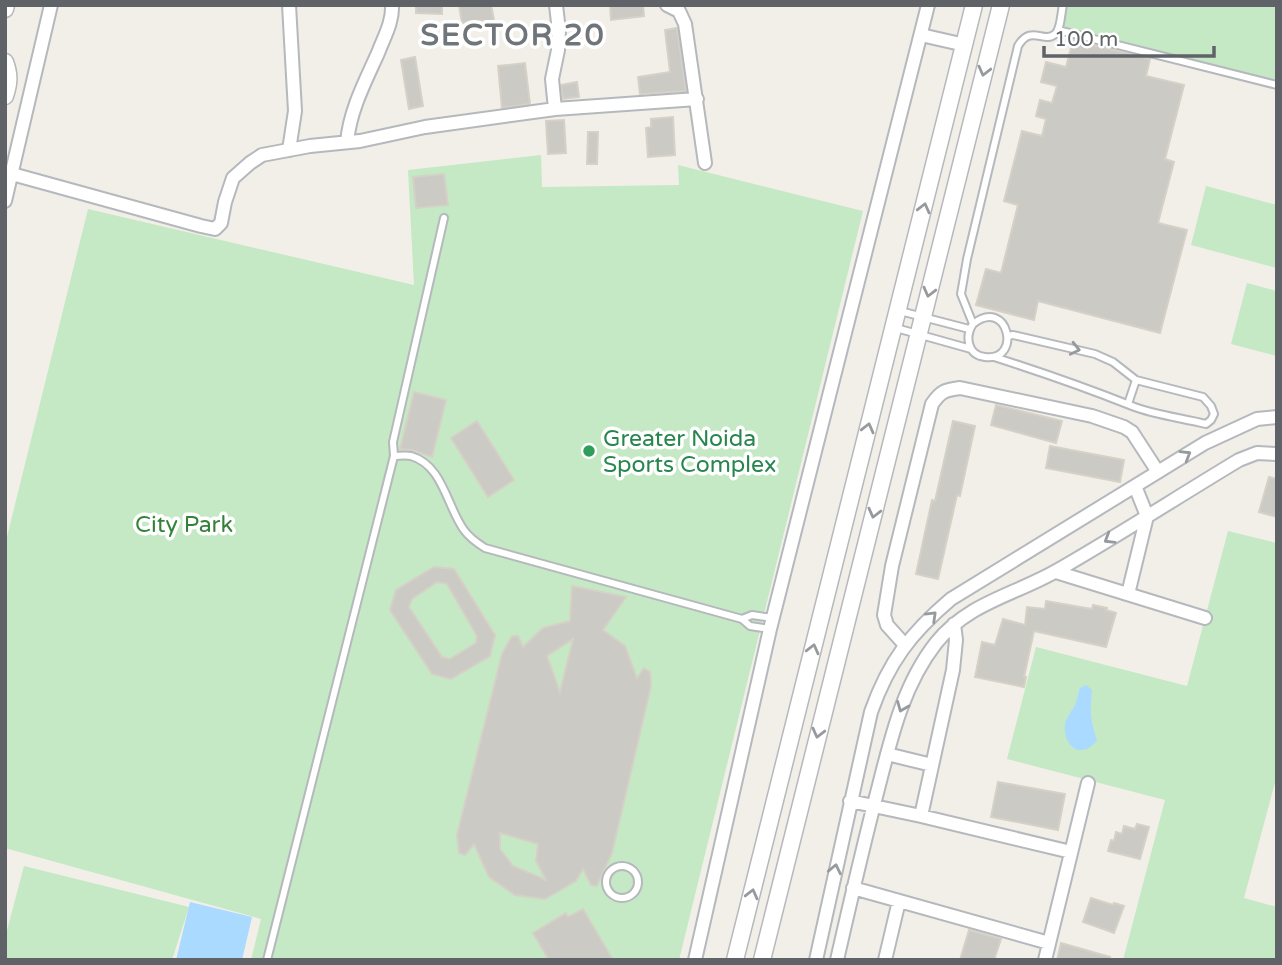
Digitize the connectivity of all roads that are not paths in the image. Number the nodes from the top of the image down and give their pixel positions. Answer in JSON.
{"nodes":[{"id":1,"x":51,"y":5,"type":"edge"},
{"id":2,"x":289,"y":5,"type":"edge"},
{"id":3,"x":392,"y":5,"type":"edge"},
{"id":4,"x":556,"y":5,"type":"edge"},
{"id":5,"x":667,"y":5,"type":"edge"},
{"id":6,"x":928,"y":5,"type":"edge"},
{"id":7,"x":974,"y":5,"type":"edge"},
{"id":8,"x":1001,"y":5,"type":"edge"},
{"id":9,"x":1063,"y":5,"type":"edge"},
{"id":10,"x":1058,"y":30,"type":"junction"},
{"id":11,"x":921,"y":35,"type":"junction"},
{"id":12,"x":965,"y":46,"type":"junction"},
{"id":13,"x":5,"y":62,"type":"edge"},
{"id":14,"x":1277,"y":85,"type":"edge"},
{"id":15,"x":5,"y":96,"type":"edge"},
{"id":16,"x":697,"y":99,"type":"junction"},
{"id":17,"x":555,"y":109,"type":"junction"},
{"id":18,"x":347,"y":142,"type":"junction"},
{"id":19,"x":289,"y":150,"type":"junction"},
{"id":20,"x":705,"y":163,"type":"dead end"},
{"id":21,"x":12,"y":174,"type":"junction"},
{"id":22,"x":5,"y":201,"type":"edge"},
{"id":23,"x":444,"y":218,"type":"dead end"},
{"id":24,"x":898,"y":310,"type":"junction"},
{"id":25,"x":922,"y":318,"type":"junction"},
{"id":26,"x":971,"y":326,"type":"junction"},
{"id":27,"x":894,"y":328,"type":"junction"},
{"id":28,"x":918,"y":334,"type":"junction"},
{"id":29,"x":1008,"y":336,"type":"junction"},
{"id":30,"x":971,"y":348,"type":"junction"},
{"id":31,"x":994,"y":357,"type":"junction"},
{"id":32,"x":1136,"y":380,"type":"junction"},
{"id":33,"x":1128,"y":404,"type":"junction"},
{"id":34,"x":1277,"y":417,"type":"edge"},
{"id":35,"x":1277,"y":454,"type":"edge"},
{"id":36,"x":394,"y":456,"type":"junction"},
{"id":37,"x":1158,"y":472,"type":"junction"},
{"id":38,"x":1135,"y":486,"type":"junction"},
{"id":39,"x":1147,"y":516,"type":"junction"},
{"id":40,"x":1056,"y":572,"type":"junction"},
{"id":41,"x":1128,"y":594,"type":"junction"},
{"id":42,"x":1205,"y":618,"type":"dead end"},
{"id":43,"x":742,"y":619,"type":"junction"},
{"id":44,"x":772,"y":624,"type":"junction"},
{"id":45,"x":954,"y":624,"type":"junction"},
{"id":46,"x":905,"y":645,"type":"junction"},
{"id":47,"x":887,"y":754,"type":"junction"},
{"id":48,"x":932,"y":765,"type":"junction"},
{"id":49,"x":1088,"y":783,"type":"dead end"},
{"id":50,"x":850,"y":801,"type":"junction"},
{"id":51,"x":874,"y":805,"type":"junction"},
{"id":52,"x":921,"y":816,"type":"junction"},
{"id":53,"x":1070,"y":852,"type":"junction"},
{"id":54,"x":853,"y":888,"type":"junction"},
{"id":55,"x":631,"y":895,"type":"joint"},
{"id":56,"x":899,"y":901,"type":"junction"},
{"id":57,"x":1049,"y":943,"type":"junction"},
{"id":58,"x":267,"y":960,"type":"edge"},
{"id":59,"x":695,"y":960,"type":"edge"},
{"id":60,"x":735,"y":960,"type":"edge"},
{"id":61,"x":762,"y":960,"type":"edge"},
{"id":62,"x":816,"y":960,"type":"edge"},
{"id":63,"x":837,"y":960,"type":"edge"},
{"id":64,"x":885,"y":960,"type":"edge"},
{"id":65,"x":1045,"y":960,"type":"edge"}],
"edges":[{"from":1,"to":21,"type":"street"},
{"from":2,"to":19,"type":"street"},
{"from":3,"to":18,"type":"street"},
{"from":4,"to":17,"type":"street"},
{"from":5,"to":16,"type":"street"},
{"from":6,"to":11,"type":"street"},
{"from":7,"to":12,"type":"street"},
{"from":8,"to":25,"type":"street","one_way":true},
{"from":9,"to":10,"type":"lane"},
{"from":10,"to":14,"type":"lane"},
{"from":10,"to":26,"type":"lane"},
{"from":11,"to":12,"type":"street"},
{"from":11,"to":44,"type":"street"},
{"from":24,"to":12,"type":"street","one_way":true},
{"from":13,"to":15,"type":"street"},
{"from":16,"to":17,"type":"street"},
{"from":16,"to":20,"type":"street"},
{"from":17,"to":18,"type":"street"},
{"from":18,"to":19,"type":"street"},
{"from":19,"to":21,"type":"street"},
{"from":21,"to":22,"type":"street"},
{"from":23,"to":36,"type":"lane"},
{"from":24,"to":25,"type":"lane"},
{"from":24,"to":27,"type":"street"},
{"from":25,"to":26,"type":"lane"},
{"from":25,"to":28,"type":"street"},
{"from":26,"to":29,"type":"lane"},
{"from":26,"to":30,"type":"lane"},
{"from":27,"to":28,"type":"lane"},
{"from":60,"to":27,"type":"street","one_way":true},
{"from":28,"to":30,"type":"lane"},
{"from":28,"to":61,"type":"street","one_way":true},
{"from":29,"to":31,"type":"lane"},
{"from":29,"to":32,"type":"lane","one_way":true},
{"from":30,"to":31,"type":"lane"},
{"from":31,"to":33,"type":"lane"},
{"from":32,"to":33,"type":"lane"},
{"from":32,"to":33,"type":"lane"},
{"from":37,"to":34,"type":"street","one_way":true},
{"from":35,"to":39,"type":"street"},
{"from":36,"to":43,"type":"lane"},
{"from":36,"to":58,"type":"lane"},
{"from":37,"to":38,"type":"street"},
{"from":37,"to":46,"type":"street"},
{"from":38,"to":39,"type":"street"},
{"from":46,"to":38,"type":"street","one_way":true},
{"from":39,"to":40,"type":"street","one_way":true},
{"from":39,"to":41,"type":"street"},
{"from":40,"to":41,"type":"street"},
{"from":40,"to":45,"type":"street"},
{"from":41,"to":42,"type":"street"},
{"from":43,"to":44,"type":"lane"},
{"from":43,"to":44,"type":"lane"},
{"from":44,"to":59,"type":"street"},
{"from":45,"to":47,"type":"street","one_way":true},
{"from":45,"to":48,"type":"street"},
{"from":46,"to":50,"type":"street"},
{"from":47,"to":48,"type":"street"},
{"from":47,"to":51,"type":"street"},
{"from":48,"to":52,"type":"street"},
{"from":49,"to":53,"type":"street"},
{"from":50,"to":51,"type":"street"},
{"from":62,"to":50,"type":"street","one_way":true},
{"from":51,"to":52,"type":"street"},
{"from":51,"to":54,"type":"street"},
{"from":52,"to":53,"type":"street"},
{"from":53,"to":57,"type":"street"},
{"from":54,"to":56,"type":"street"},
{"from":54,"to":63,"type":"street"},
{"from":55,"to":55,"type":"lane"},
{"from":56,"to":57,"type":"street"},
{"from":56,"to":64,"type":"street"},
{"from":57,"to":65,"type":"street"}]}
